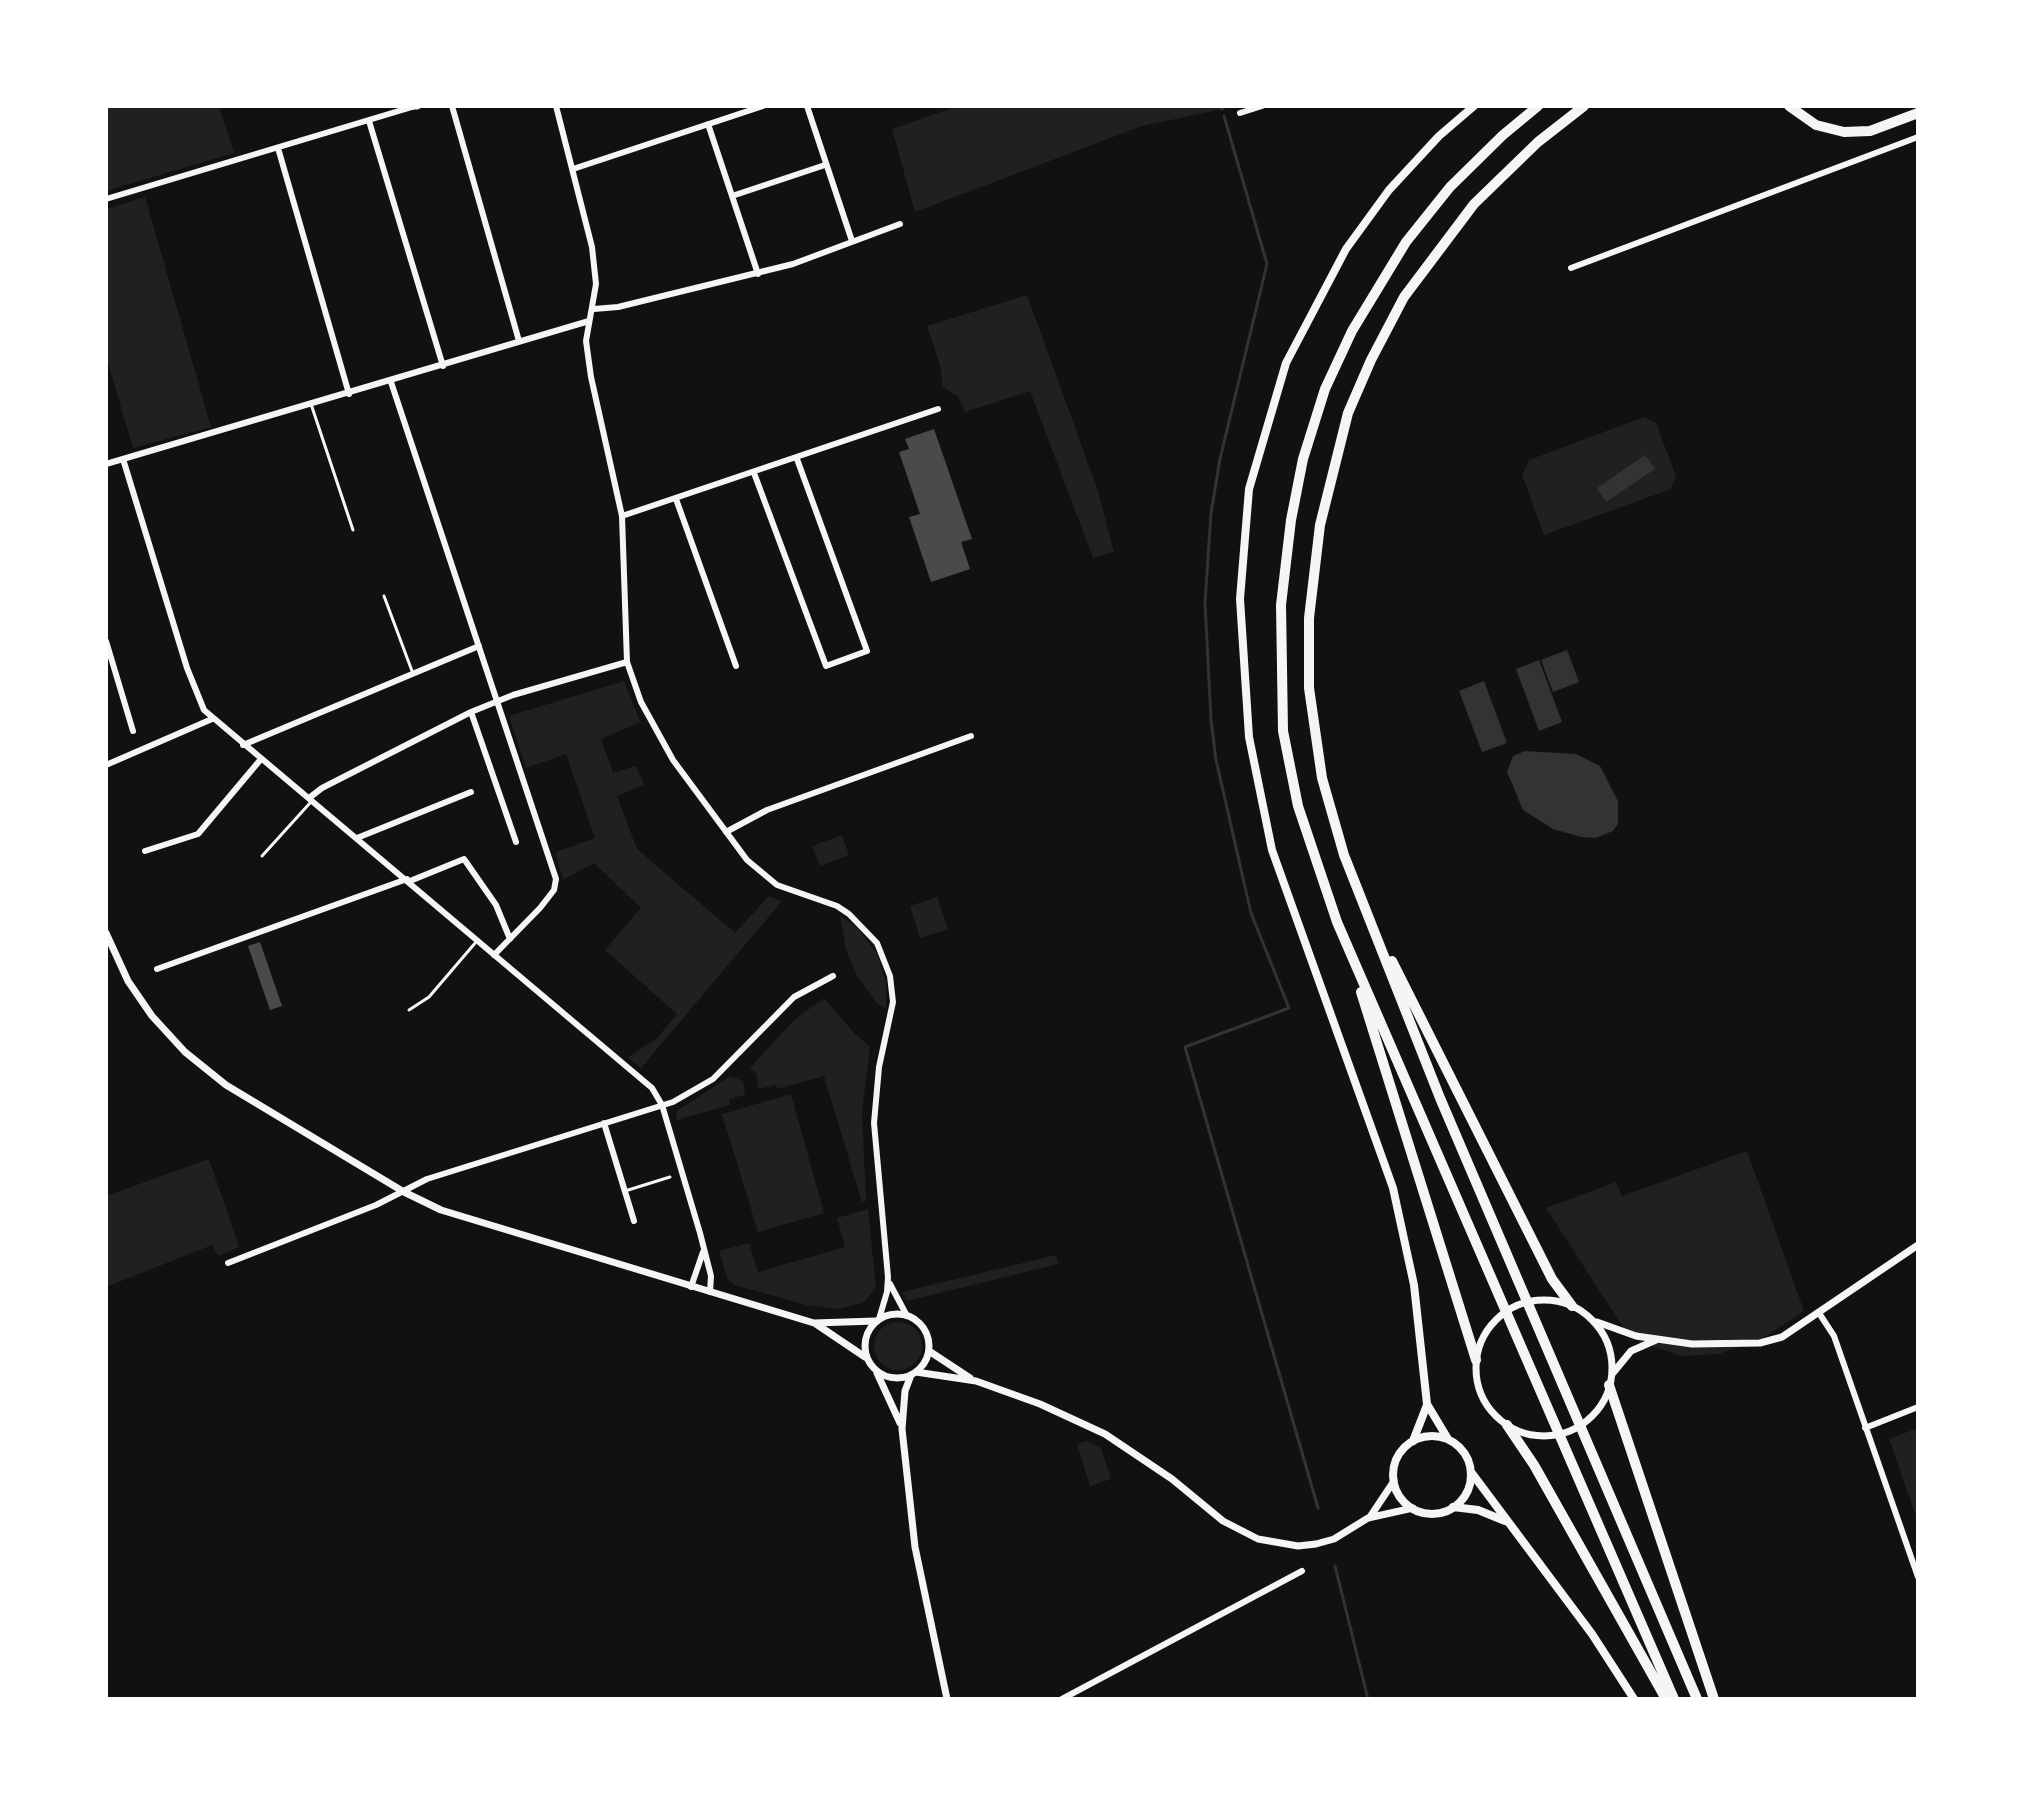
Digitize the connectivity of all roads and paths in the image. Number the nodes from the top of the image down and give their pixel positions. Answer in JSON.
{"nodes":[{"id":1,"x":414,"y":106,"type":"edge"},
{"id":2,"x":452,"y":106,"type":"edge"},
{"id":3,"x":556,"y":106,"type":"edge"},
{"id":4,"x":763,"y":106,"type":"edge"},
{"id":5,"x":807,"y":106,"type":"edge"},
{"id":6,"x":1262,"y":106,"type":"edge"},
{"id":7,"x":1474,"y":106,"type":"edge"},
{"id":8,"x":1538,"y":106,"type":"edge"},
{"id":9,"x":1584,"y":106,"type":"edge"},
{"id":10,"x":1789,"y":106,"type":"edge"},
{"id":11,"x":1240,"y":113,"type":"dead end"},
{"id":12,"x":1918,"y":113,"type":"edge"},
{"id":13,"x":369,"y":121,"type":"junction"},
{"id":14,"x":708,"y":124,"type":"junction"},
{"id":15,"x":1918,"y":137,"type":"edge"},
{"id":16,"x":278,"y":148,"type":"junction"},
{"id":17,"x":825,"y":165,"type":"junction"},
{"id":18,"x":573,"y":169,"type":"junction"},
{"id":19,"x":732,"y":196,"type":"junction"},
{"id":20,"x":106,"y":199,"type":"edge"},
{"id":21,"x":900,"y":224,"type":"dead end"},
{"id":22,"x":852,"y":241,"type":"junction"},
{"id":23,"x":1571,"y":268,"type":"dead end"},
{"id":24,"x":758,"y":274,"type":"junction"},
{"id":25,"x":594,"y":309,"type":"junction"},
{"id":26,"x":589,"y":321,"type":"junction"},
{"id":27,"x":519,"y":341,"type":"junction"},
{"id":28,"x":443,"y":366,"type":"junction"},
{"id":29,"x":391,"y":382,"type":"junction"},
{"id":30,"x":349,"y":394,"type":"junction"},
{"id":31,"x":311,"y":404,"type":"junction"},
{"id":32,"x":938,"y":409,"type":"dead end"},
{"id":33,"x":123,"y":459,"type":"junction"},
{"id":34,"x":797,"y":459,"type":"junction"},
{"id":35,"x":106,"y":464,"type":"edge"},
{"id":36,"x":754,"y":473,"type":"junction"},
{"id":37,"x":676,"y":499,"type":"junction"},
{"id":38,"x":622,"y":516,"type":"junction"},
{"id":39,"x":353,"y":530,"type":"dead end"},
{"id":40,"x":384,"y":596,"type":"dead end"},
{"id":41,"x":106,"y":641,"type":"edge"},
{"id":42,"x":479,"y":646,"type":"junction"},
{"id":43,"x":627,"y":662,"type":"junction"},
{"id":44,"x":736,"y":666,"type":"dead end"},
{"id":45,"x":412,"y":673,"type":"junction"},
{"id":46,"x":498,"y":701,"type":"junction"},
{"id":47,"x":471,"y":712,"type":"junction"},
{"id":48,"x":212,"y":719,"type":"junction"},
{"id":49,"x":133,"y":731,"type":"dead end"},
{"id":50,"x":971,"y":736,"type":"dead end"},
{"id":51,"x":243,"y":745,"type":"junction"},
{"id":52,"x":261,"y":759,"type":"junction"},
{"id":53,"x":106,"y":765,"type":"edge"},
{"id":54,"x":471,"y":792,"type":"dead end"},
{"id":55,"x":311,"y":799,"type":"junction"},
{"id":56,"x":726,"y":832,"type":"junction"},
{"id":57,"x":357,"y":838,"type":"junction"},
{"id":58,"x":516,"y":842,"type":"dead end"},
{"id":59,"x":145,"y":851,"type":"dead end"},
{"id":60,"x":262,"y":856,"type":"dead end"},
{"id":61,"x":408,"y":880,"type":"junction"},
{"id":62,"x":1365,"y":909,"type":"junction"},
{"id":63,"x":1337,"y":922,"type":"junction"},
{"id":64,"x":106,"y":933,"type":"edge"},
{"id":65,"x":510,"y":939,"type":"junction"},
{"id":66,"x":477,"y":941,"type":"junction"},
{"id":67,"x":494,"y":955,"type":"junction"},
{"id":68,"x":157,"y":969,"type":"dead end"},
{"id":69,"x":833,"y":976,"type":"dead end"},
{"id":70,"x":409,"y":1010,"type":"dead end"},
{"id":71,"x":662,"y":1105,"type":"junction"},
{"id":72,"x":604,"y":1123,"type":"junction"},
{"id":73,"x":670,"y":1177,"type":"dead end"},
{"id":74,"x":625,"y":1191,"type":"junction"},
{"id":75,"x":404,"y":1192,"type":"junction"},
{"id":76,"x":634,"y":1221,"type":"dead end"},
{"id":77,"x":1918,"y":1245,"type":"edge"},
{"id":78,"x":703,"y":1249,"type":"junction"},
{"id":79,"x":228,"y":1263,"type":"dead end"},
{"id":80,"x":888,"y":1277,"type":"junction"},
{"id":81,"x":691,"y":1287,"type":"junction"},
{"id":82,"x":710,"y":1293,"type":"junction"},
{"id":83,"x":1572,"y":1306,"type":"junction"},
{"id":84,"x":1819,"y":1313,"type":"junction"},
{"id":85,"x":907,"y":1316,"type":"junction"},
{"id":86,"x":1590,"y":1318,"type":"junction"},
{"id":87,"x":877,"y":1320,"type":"junction"},
{"id":88,"x":814,"y":1323,"type":"junction"},
{"id":89,"x":1658,"y":1339,"type":"junction"},
{"id":90,"x":929,"y":1351,"type":"junction"},
{"id":91,"x":867,"y":1359,"type":"junction"},
{"id":92,"x":1476,"y":1360,"type":"junction"},
{"id":93,"x":876,"y":1372,"type":"junction"},
{"id":94,"x":914,"y":1374,"type":"junction"},
{"id":95,"x":1610,"y":1380,"type":"junction"},
{"id":96,"x":976,"y":1381,"type":"junction"},
{"id":97,"x":1427,"y":1404,"type":"junction"},
{"id":98,"x":1918,"y":1407,"type":"edge"},
{"id":99,"x":1507,"y":1425,"type":"junction"},
{"id":100,"x":1865,"y":1428,"type":"junction"},
{"id":101,"x":902,"y":1429,"type":"junction"},
{"id":102,"x":1448,"y":1439,"type":"junction"},
{"id":103,"x":1413,"y":1441,"type":"junction"},
{"id":104,"x":1471,"y":1472,"type":"junction"},
{"id":105,"x":1394,"y":1481,"type":"junction"},
{"id":106,"x":1453,"y":1507,"type":"junction"},
{"id":107,"x":1413,"y":1508,"type":"junction"},
{"id":108,"x":1368,"y":1518,"type":"junction"},
{"id":109,"x":1506,"y":1521,"type":"junction"},
{"id":110,"x":1302,"y":1571,"type":"dead end"},
{"id":111,"x":1918,"y":1577,"type":"edge"},
{"id":112,"x":946,"y":1697,"type":"edge"},
{"id":113,"x":1062,"y":1699,"type":"edge"},
{"id":114,"x":1634,"y":1699,"type":"edge"},
{"id":115,"x":1666,"y":1699,"type":"edge"},
{"id":116,"x":1674,"y":1699,"type":"edge"},
{"id":117,"x":1697,"y":1699,"type":"edge"},
{"id":118,"x":1714,"y":1699,"type":"edge"}],
"edges":[{"from":1,"to":13,"type":"street"},
{"from":2,"to":27,"type":"street"},
{"from":3,"to":18,"type":"street"},
{"from":4,"to":14,"type":"street"},
{"from":5,"to":17,"type":"street"},
{"from":6,"to":11,"type":"street"},
{"from":7,"to":97,"type":"main road"},
{"from":8,"to":63,"type":"highway"},
{"from":9,"to":62,"type":"highway"},
{"from":10,"to":12,"type":"highway"},
{"from":13,"to":16,"type":"street"},
{"from":13,"to":28,"type":"street"},
{"from":14,"to":18,"type":"street"},
{"from":14,"to":19,"type":"street"},
{"from":15,"to":23,"type":"street"},
{"from":16,"to":20,"type":"street"},
{"from":16,"to":30,"type":"street"},
{"from":17,"to":19,"type":"street"},
{"from":17,"to":22,"type":"street"},
{"from":18,"to":25,"type":"street"},
{"from":19,"to":24,"type":"street"},
{"from":21,"to":22,"type":"street"},
{"from":22,"to":24,"type":"street"},
{"from":24,"to":25,"type":"street"},
{"from":25,"to":26,"type":"street"},
{"from":26,"to":27,"type":"street"},
{"from":26,"to":38,"type":"street"},
{"from":27,"to":28,"type":"street"},
{"from":28,"to":29,"type":"street"},
{"from":29,"to":30,"type":"street"},
{"from":29,"to":42,"type":"street"},
{"from":30,"to":31,"type":"street"},
{"from":31,"to":33,"type":"street"},
{"from":31,"to":39,"type":"lane"},
{"from":32,"to":34,"type":"street"},
{"from":33,"to":35,"type":"street"},
{"from":33,"to":48,"type":"street"},
{"from":34,"to":36,"type":"street"},
{"from":34,"to":36,"type":"street"},
{"from":36,"to":37,"type":"street"},
{"from":37,"to":38,"type":"street"},
{"from":37,"to":44,"type":"street"},
{"from":38,"to":43,"type":"street"},
{"from":40,"to":45,"type":"lane"},
{"from":41,"to":49,"type":"street"},
{"from":42,"to":45,"type":"street"},
{"from":42,"to":46,"type":"street"},
{"from":43,"to":46,"type":"street"},
{"from":43,"to":56,"type":"street"},
{"from":45,"to":51,"type":"street"},
{"from":46,"to":47,"type":"street"},
{"from":46,"to":65,"type":"street"},
{"from":47,"to":55,"type":"street"},
{"from":47,"to":58,"type":"street"},
{"from":48,"to":51,"type":"street"},
{"from":48,"to":53,"type":"street"},
{"from":50,"to":56,"type":"street"},
{"from":51,"to":52,"type":"street"},
{"from":52,"to":55,"type":"street"},
{"from":52,"to":59,"type":"street"},
{"from":54,"to":57,"type":"street"},
{"from":55,"to":57,"type":"street"},
{"from":55,"to":60,"type":"lane"},
{"from":56,"to":80,"type":"street"},
{"from":57,"to":61,"type":"street"},
{"from":61,"to":65,"type":"street"},
{"from":61,"to":66,"type":"street"},
{"from":61,"to":68,"type":"street"},
{"from":62,"to":83,"type":"highway"},
{"from":62,"to":117,"type":"highway"},
{"from":63,"to":92,"type":"highway"},
{"from":63,"to":116,"type":"highway"},
{"from":64,"to":75,"type":"street"},
{"from":65,"to":67,"type":"street"},
{"from":66,"to":67,"type":"street"},
{"from":66,"to":70,"type":"lane"},
{"from":67,"to":71,"type":"street"},
{"from":69,"to":71,"type":"street"},
{"from":71,"to":72,"type":"street"},
{"from":71,"to":78,"type":"street"},
{"from":72,"to":74,"type":"street"},
{"from":72,"to":75,"type":"street"},
{"from":73,"to":74,"type":"lane"},
{"from":74,"to":76,"type":"street"},
{"from":75,"to":79,"type":"street"},
{"from":75,"to":81,"type":"street"},
{"from":77,"to":84,"type":"street"},
{"from":78,"to":81,"type":"street"},
{"from":78,"to":82,"type":"street"},
{"from":80,"to":85,"type":"street"},
{"from":80,"to":87,"type":"street"},
{"from":81,"to":82,"type":"street"},
{"from":82,"to":88,"type":"street"},
{"from":83,"to":86,"type":"street"},
{"from":83,"to":92,"type":"street"},
{"from":84,"to":89,"type":"street"},
{"from":84,"to":100,"type":"street"},
{"from":85,"to":87,"type":"street"},
{"from":85,"to":90,"type":"street"},
{"from":86,"to":89,"type":"street"},
{"from":86,"to":95,"type":"street"},
{"from":87,"to":88,"type":"street"},
{"from":87,"to":91,"type":"street"},
{"from":88,"to":91,"type":"street"},
{"from":89,"to":95,"type":"street"},
{"from":90,"to":94,"type":"street"},
{"from":90,"to":96,"type":"street"},
{"from":91,"to":93,"type":"street"},
{"from":92,"to":99,"type":"street"},
{"from":93,"to":94,"type":"street"},
{"from":93,"to":101,"type":"street"},
{"from":94,"to":96,"type":"street"},
{"from":94,"to":101,"type":"street"},
{"from":95,"to":99,"type":"street"},
{"from":95,"to":118,"type":"highway"},
{"from":96,"to":108,"type":"street"},
{"from":97,"to":102,"type":"main road"},
{"from":97,"to":103,"type":"main road"},
{"from":98,"to":100,"type":"street"},
{"from":99,"to":115,"type":"highway"},
{"from":100,"to":111,"type":"street"},
{"from":101,"to":112,"type":"street"},
{"from":102,"to":103,"type":"main road"},
{"from":102,"to":104,"type":"main road"},
{"from":103,"to":105,"type":"main road"},
{"from":104,"to":106,"type":"main road"},
{"from":104,"to":109,"type":"main road"},
{"from":105,"to":107,"type":"main road"},
{"from":105,"to":108,"type":"street"},
{"from":106,"to":107,"type":"main road"},
{"from":106,"to":109,"type":"main road"},
{"from":107,"to":108,"type":"street"},
{"from":109,"to":114,"type":"main road"},
{"from":110,"to":113,"type":"street"}]}
